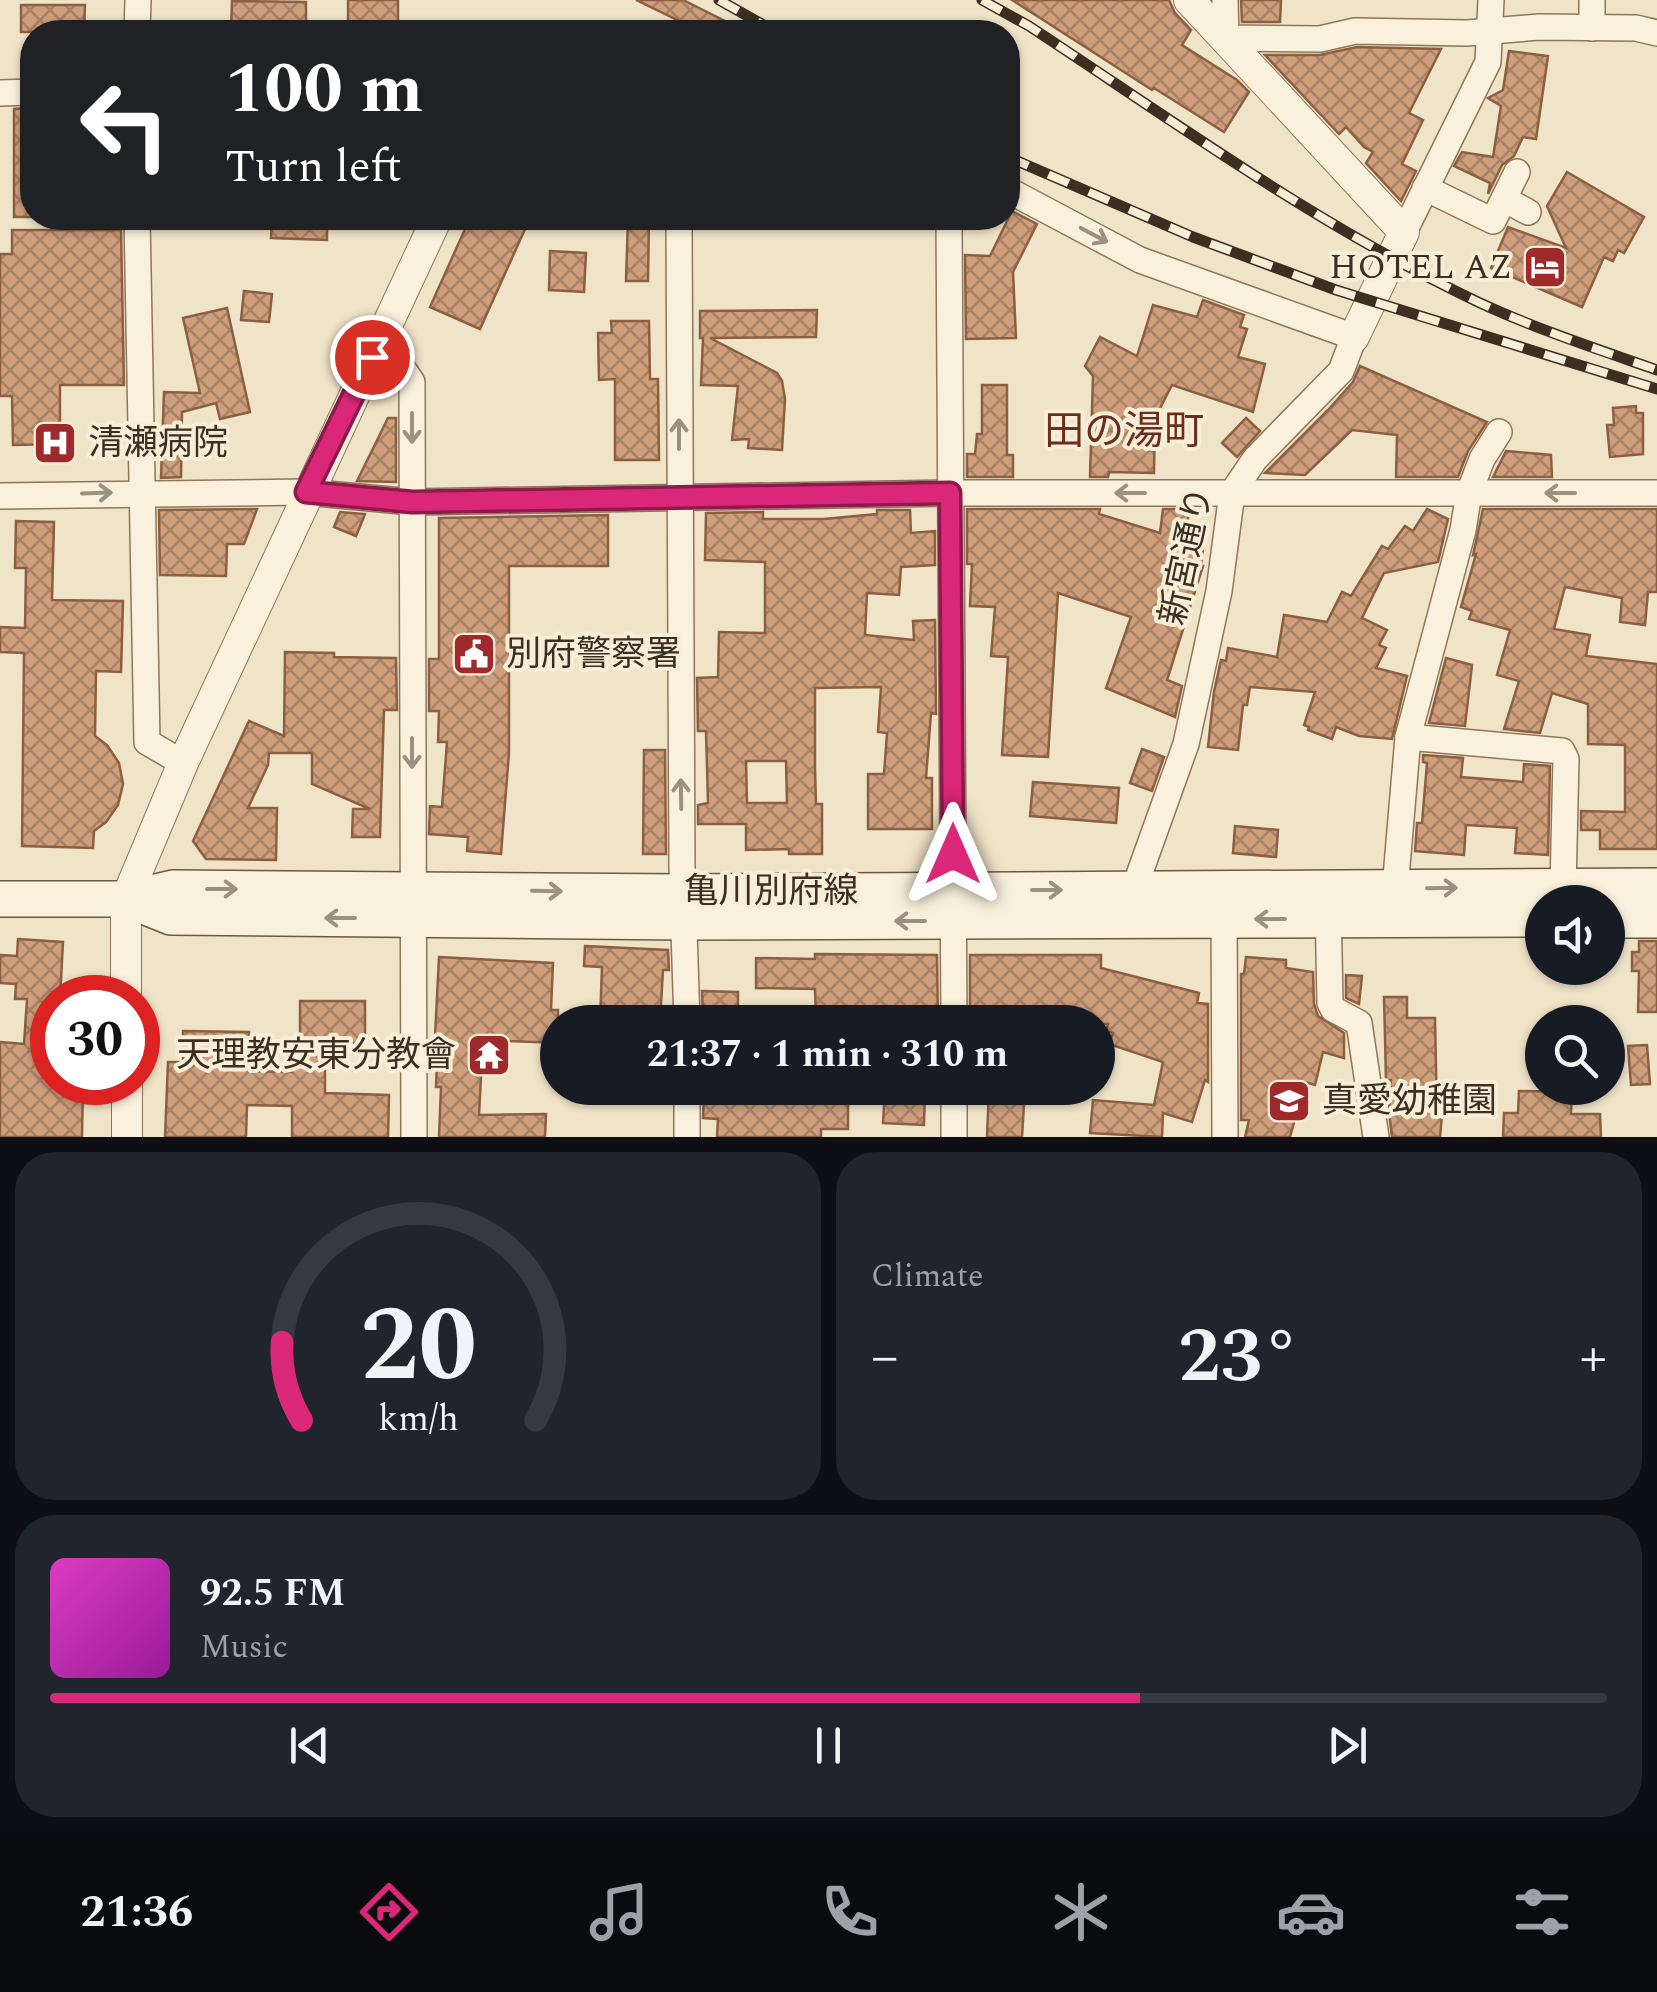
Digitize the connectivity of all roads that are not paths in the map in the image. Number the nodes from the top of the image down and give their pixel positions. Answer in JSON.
{"nodes":[{"id":1,"x":1189,"y":0,"type":"edge"},
{"id":2,"x":1225,"y":0,"type":"edge"},
{"id":3,"x":1491,"y":0,"type":"edge"},
{"id":4,"x":1592,"y":0,"type":"edge"},
{"id":5,"x":1592,"y":28,"type":"junction"},
{"id":6,"x":1490,"y":32,"type":"junction"},
{"id":7,"x":1657,"y":33,"type":"edge"},
{"id":8,"x":1226,"y":38,"type":"junction"},
{"id":9,"x":1517,"y":172,"type":"dead end"},
{"id":10,"x":1425,"y":188,"type":"junction"},
{"id":11,"x":1020,"y":196,"type":"edge"},
{"id":12,"x":1504,"y":200,"type":"junction"},
{"id":13,"x":1528,"y":212,"type":"dead end"},
{"id":14,"x":137,"y":230,"type":"edge"},
{"id":15,"x":431,"y":230,"type":"edge"},
{"id":16,"x":678,"y":230,"type":"edge"},
{"id":17,"x":948,"y":230,"type":"edge"},
{"id":18,"x":1404,"y":232,"type":"junction"},
{"id":19,"x":1354,"y":337,"type":"junction"},
{"id":20,"x":372,"y":357,"type":"junction"},
{"id":21,"x":1499,"y":432,"type":"dead end"},
{"id":22,"x":141,"y":492,"type":"junction"},
{"id":23,"x":306,"y":492,"type":"junction"},
{"id":24,"x":1232,"y":492,"type":"junction"},
{"id":25,"x":950,"y":493,"type":"junction"},
{"id":26,"x":1470,"y":493,"type":"junction"},
{"id":27,"x":1657,"y":494,"type":"edge"},
{"id":28,"x":679,"y":495,"type":"junction"},
{"id":29,"x":0,"y":496,"type":"edge"},
{"id":30,"x":412,"y":502,"type":"junction"},
{"id":31,"x":1408,"y":737,"type":"junction"},
{"id":32,"x":182,"y":763,"type":"junction"},
{"id":33,"x":1563,"y":885,"type":"edge"},
{"id":34,"x":1657,"y":886,"type":"edge"},
{"id":35,"x":1625,"y":887,"type":"edge"},
{"id":36,"x":1525,"y":888,"type":"edge"},
{"id":37,"x":1395,"y":889,"type":"junction"},
{"id":38,"x":1134,"y":890,"type":"junction"},
{"id":39,"x":0,"y":899,"type":"edge"},
{"id":40,"x":126,"y":899,"type":"junction"},
{"id":41,"x":413,"y":904,"type":"junction"},
{"id":42,"x":1224,"y":904,"type":"junction"},
{"id":43,"x":1328,"y":904,"type":"junction"},
{"id":44,"x":953,"y":906,"type":"junction"},
{"id":45,"x":684,"y":907,"type":"junction"},
{"id":46,"x":1525,"y":919,"type":"edge"},
{"id":47,"x":1625,"y":920,"type":"edge"},
{"id":48,"x":1657,"y":920,"type":"edge"},
{"id":49,"x":126,"y":975,"type":"edge"},
{"id":50,"x":687,"y":1005,"type":"edge"},
{"id":51,"x":954,"y":1005,"type":"edge"},
{"id":52,"x":127,"y":1105,"type":"edge"},
{"id":53,"x":687,"y":1105,"type":"edge"},
{"id":54,"x":954,"y":1105,"type":"edge"},
{"id":55,"x":128,"y":1137,"type":"edge"},
{"id":56,"x":414,"y":1137,"type":"edge"},
{"id":57,"x":687,"y":1137,"type":"edge"},
{"id":58,"x":954,"y":1137,"type":"edge"},
{"id":59,"x":1224,"y":1137,"type":"edge"},
{"id":60,"x":1376,"y":1137,"type":"edge"}],
"edges":[{"from":1,"to":8,"type":"street"},
{"from":2,"to":8,"type":"street"},
{"from":3,"to":6,"type":"street","name":"新宮通り"},
{"from":4,"to":5,"type":"street"},
{"from":5,"to":6,"type":"street"},
{"from":5,"to":7,"type":"street"},
{"from":6,"to":8,"type":"street"},
{"from":6,"to":10,"type":"street","name":"新宮通り"},
{"from":8,"to":18,"type":"street"},
{"from":9,"to":12,"type":"street"},
{"from":10,"to":12,"type":"street"},
{"from":10,"to":18,"type":"street","name":"新宮通り"},
{"from":11,"to":19,"type":"street","one_way":true},
{"from":12,"to":13,"type":"street"},
{"from":14,"to":22,"type":"street"},
{"from":15,"to":20,"type":"street"},
{"from":28,"to":16,"type":"street","one_way":true},
{"from":17,"to":25,"type":"street"},
{"from":18,"to":19,"type":"street","name":"新宮通り"},
{"from":19,"to":24,"type":"street","name":"新宮通り"},
{"from":20,"to":23,"type":"street"},
{"from":20,"to":30,"type":"street","one_way":true},
{"from":21,"to":26,"type":"street"},
{"from":22,"to":23,"type":"street"},
{"from":29,"to":22,"type":"street","one_way":true},
{"from":22,"to":32,"type":"street"},
{"from":23,"to":30,"type":"street"},
{"from":23,"to":32,"type":"street"},
{"from":24,"to":25,"type":"street","one_way":true},
{"from":24,"to":26,"type":"street"},
{"from":24,"to":38,"type":"street","name":"新宮通り"},
{"from":25,"to":28,"type":"street"},
{"from":25,"to":44,"type":"street"},
{"from":27,"to":26,"type":"street","one_way":true},
{"from":26,"to":31,"type":"street"},
{"from":28,"to":30,"type":"street"},
{"from":45,"to":28,"type":"street","one_way":true},
{"from":30,"to":41,"type":"street","one_way":true},
{"from":31,"to":33,"type":"street"},
{"from":31,"to":37,"type":"street"},
{"from":32,"to":40,"type":"street"},
{"from":34,"to":35,"type":"main road","name":"亀川別府線"},
{"from":37,"to":36,"type":"main road","name":"亀川別府線","one_way":true},
{"from":37,"to":43,"type":"main road","name":"亀川別府線"},
{"from":38,"to":42,"type":"main road","name":"亀川別府線"},
{"from":44,"to":38,"type":"main road","name":"亀川別府線","one_way":true},
{"from":39,"to":40,"type":"main road","name":"亀川別府線"},
{"from":40,"to":41,"type":"main road","name":"亀川別府線"},
{"from":40,"to":49,"type":"street"},
{"from":41,"to":45,"type":"main road","name":"亀川別府線"},
{"from":41,"to":56,"type":"street"},
{"from":42,"to":43,"type":"main road","name":"亀川別府線"},
{"from":42,"to":44,"type":"main road","name":"亀川別府線"},
{"from":42,"to":59,"type":"street"},
{"from":43,"to":46,"type":"main road","name":"亀川別府線"},
{"from":43,"to":60,"type":"street"},
{"from":44,"to":45,"type":"main road","name":"亀川別府線"},
{"from":44,"to":51,"type":"street"},
{"from":45,"to":50,"type":"street"},
{"from":47,"to":48,"type":"main road"},
{"from":52,"to":55,"type":"street"},
{"from":53,"to":57,"type":"street"},
{"from":54,"to":58,"type":"street"}]}
